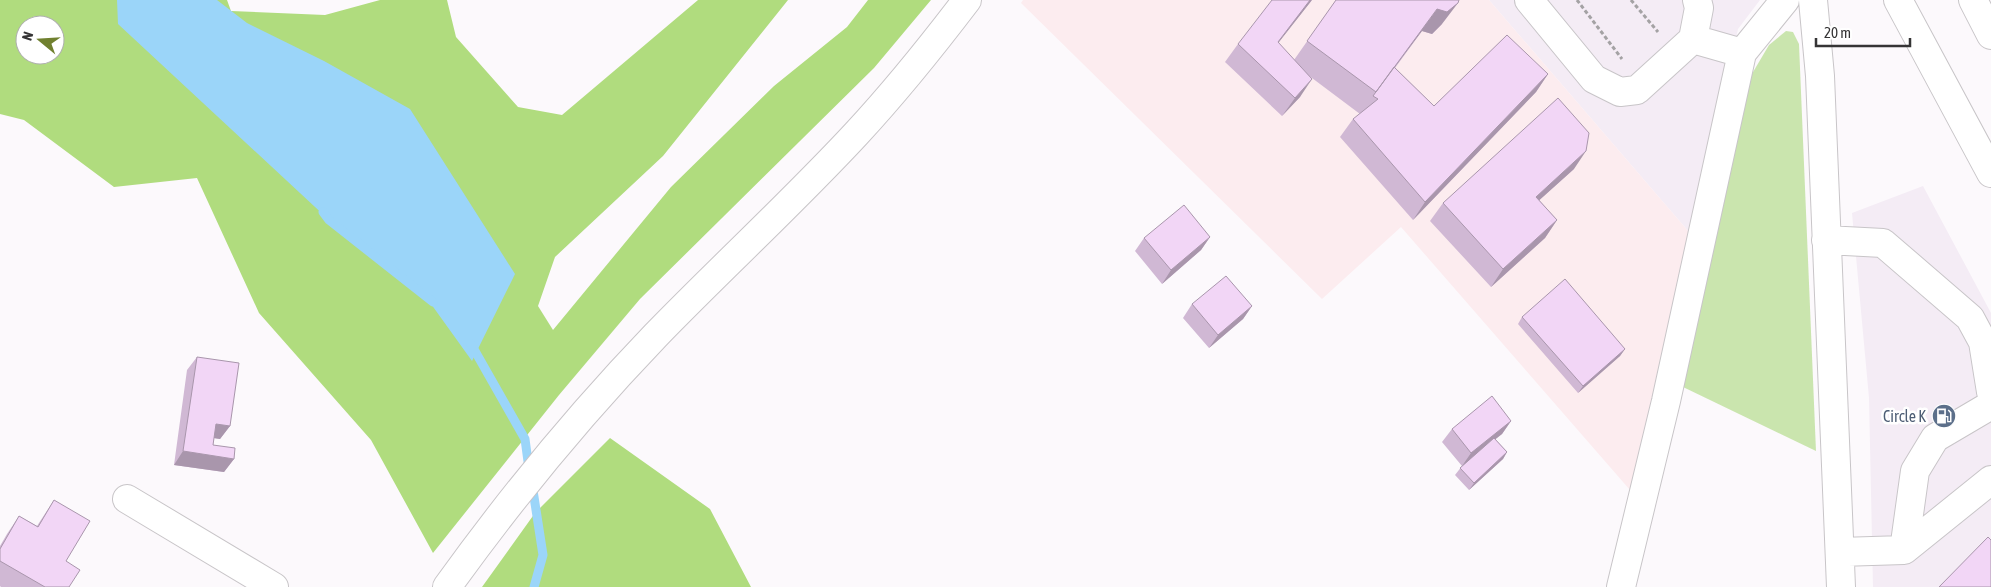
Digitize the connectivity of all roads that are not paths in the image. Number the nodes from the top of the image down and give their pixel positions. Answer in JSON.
{"nodes":[{"id":1,"x":967,"y":0,"type":"edge"},
{"id":2,"x":1529,"y":0,"type":"edge"},
{"id":3,"x":1697,"y":0,"type":"edge"},
{"id":4,"x":1785,"y":0,"type":"edge"},
{"id":5,"x":1813,"y":0,"type":"edge"},
{"id":6,"x":1973,"y":0,"type":"edge"},
{"id":7,"x":1903,"y":9,"type":"edge"},
{"id":8,"x":1991,"y":35,"type":"edge"},
{"id":9,"x":1684,"y":47,"type":"junction"},
{"id":10,"x":1742,"y":53,"type":"junction"},
{"id":11,"x":1991,"y":173,"type":"edge"},
{"id":12,"x":1826,"y":240,"type":"junction"},
{"id":13,"x":1991,"y":392,"type":"edge"},
{"id":14,"x":1991,"y":405,"type":"edge"},
{"id":15,"x":1991,"y":480,"type":"edge"},
{"id":16,"x":126,"y":499,"type":"dead end"},
{"id":17,"x":1904,"y":550,"type":"junction"},
{"id":18,"x":1840,"y":552,"type":"junction"},
{"id":19,"x":274,"y":587,"type":"edge"},
{"id":20,"x":447,"y":587,"type":"edge"},
{"id":21,"x":1621,"y":587,"type":"edge"},
{"id":22,"x":1841,"y":587,"type":"edge"}],
"edges":[{"from":1,"to":20,"type":"street"},
{"from":2,"to":9,"type":"street"},
{"from":3,"to":9,"type":"street"},
{"from":4,"to":10,"type":"street"},
{"from":5,"to":12,"type":"street"},
{"from":6,"to":8,"type":"street"},
{"from":7,"to":11,"type":"street"},
{"from":9,"to":10,"type":"street"},
{"from":10,"to":21,"type":"street"},
{"from":12,"to":13,"type":"street"},
{"from":12,"to":18,"type":"street"},
{"from":14,"to":17,"type":"street"},
{"from":15,"to":17,"type":"street"},
{"from":16,"to":19,"type":"street"},
{"from":17,"to":18,"type":"street"},
{"from":18,"to":22,"type":"street"}]}
